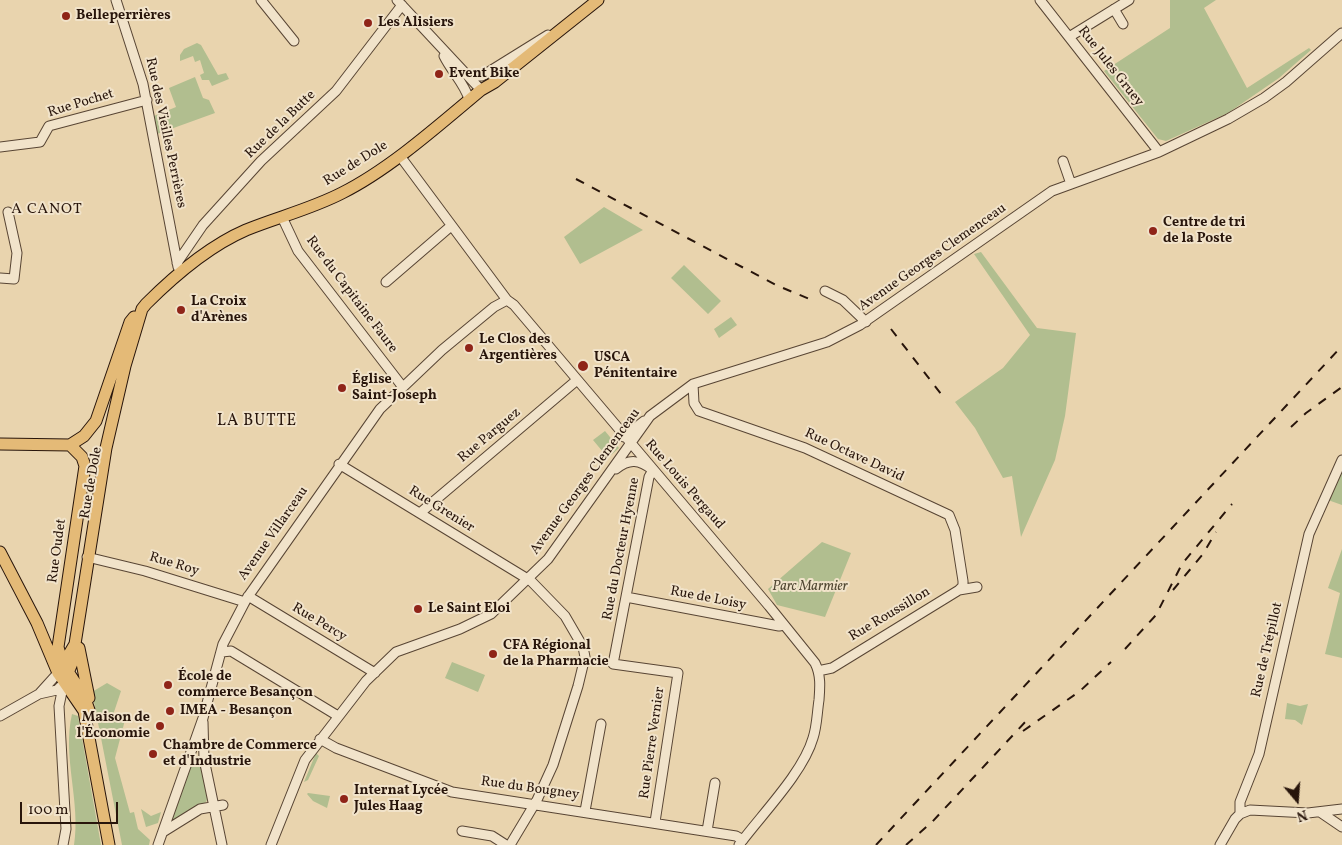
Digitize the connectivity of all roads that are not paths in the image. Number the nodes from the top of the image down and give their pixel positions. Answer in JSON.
{"nodes":[{"id":1,"x":116,"y":0,"type":"edge"},
{"id":2,"x":261,"y":0,"type":"edge"},
{"id":3,"x":598,"y":0,"type":"edge"},
{"id":4,"x":1040,"y":0,"type":"edge"},
{"id":5,"x":1128,"y":0,"type":"edge"},
{"id":6,"x":399,"y":2,"type":"edge"},
{"id":7,"x":1114,"y":9,"type":"junction"},
{"id":8,"x":578,"y":16,"type":"junction"},
{"id":9,"x":1123,"y":24,"type":"dead end"},
{"id":10,"x":1341,"y":35,"type":"edge"},
{"id":11,"x":1069,"y":37,"type":"junction"},
{"id":12,"x":294,"y":42,"type":"dead end"},
{"id":13,"x":440,"y":47,"type":"junction"},
{"id":14,"x":468,"y":76,"type":"junction"},
{"id":15,"x":481,"y":90,"type":"junction"},
{"id":16,"x":469,"y":99,"type":"junction"},
{"id":17,"x":147,"y":100,"type":"junction"},
{"id":18,"x":0,"y":147,"type":"edge"},
{"id":19,"x":1159,"y":152,"type":"junction"},
{"id":20,"x":400,"y":156,"type":"junction"},
{"id":21,"x":1063,"y":161,"type":"dead end"},
{"id":22,"x":1071,"y":184,"type":"junction"},
{"id":23,"x":8,"y":212,"type":"dead end"},
{"id":24,"x":282,"y":217,"type":"junction"},
{"id":25,"x":450,"y":226,"type":"junction"},
{"id":26,"x":178,"y":268,"type":"junction"},
{"id":27,"x":0,"y":278,"type":"edge"},
{"id":28,"x":386,"y":282,"type":"dead end"},
{"id":29,"x":824,"y":291,"type":"dead end"},
{"id":30,"x":159,"y":293,"type":"junction"},
{"id":31,"x":507,"y":300,"type":"junction"},
{"id":32,"x":142,"y":309,"type":"junction"},
{"id":33,"x":866,"y":322,"type":"junction"},
{"id":34,"x":577,"y":380,"type":"junction"},
{"id":35,"x":693,"y":384,"type":"junction"},
{"id":36,"x":402,"y":386,"type":"junction"},
{"id":37,"x":650,"y":416,"type":"junction"},
{"id":38,"x":624,"y":437,"type":"junction"},
{"id":39,"x":0,"y":444,"type":"edge"},
{"id":40,"x":70,"y":445,"type":"junction"},
{"id":41,"x":631,"y":445,"type":"junction"},
{"id":42,"x":1342,"y":460,"type":"edge"},
{"id":43,"x":339,"y":464,"type":"junction"},
{"id":44,"x":653,"y":470,"type":"junction"},
{"id":45,"x":612,"y":472,"type":"junction"},
{"id":46,"x":420,"y":513,"type":"junction"},
{"id":47,"x":0,"y":552,"type":"edge"},
{"id":48,"x":91,"y":557,"type":"junction"},
{"id":49,"x":528,"y":579,"type":"junction"},
{"id":50,"x":976,"y":587,"type":"dead end"},
{"id":51,"x":959,"y":590,"type":"junction"},
{"id":52,"x":626,"y":597,"type":"junction"},
{"id":53,"x":246,"y":599,"type":"junction"},
{"id":54,"x":784,"y":625,"type":"junction"},
{"id":55,"x":79,"y":648,"type":"junction"},
{"id":56,"x":222,"y":652,"type":"junction"},
{"id":57,"x":613,"y":664,"type":"joint"},
{"id":58,"x":818,"y":671,"type":"junction"},
{"id":59,"x":64,"y":673,"type":"junction"},
{"id":60,"x":375,"y":673,"type":"junction"},
{"id":61,"x":0,"y":716,"type":"edge"},
{"id":62,"x":338,"y":716,"type":"junction"},
{"id":63,"x":92,"y":718,"type":"junction"},
{"id":64,"x":203,"y":718,"type":"junction"},
{"id":65,"x":601,"y":724,"type":"dead end"},
{"id":66,"x":320,"y":739,"type":"junction"},
{"id":67,"x":715,"y":783,"type":"dead end"},
{"id":68,"x":534,"y":804,"type":"junction"},
{"id":69,"x":218,"y":806,"type":"junction"},
{"id":70,"x":1342,"y":809,"type":"edge"},
{"id":71,"x":585,"y":811,"type":"junction"},
{"id":72,"x":1320,"y":812,"type":"junction"},
{"id":73,"x":1240,"y":814,"type":"junction"},
{"id":74,"x":655,"y":822,"type":"junction"},
{"id":75,"x":1342,"y":827,"type":"edge"},
{"id":76,"x":462,"y":831,"type":"dead end"},
{"id":77,"x":163,"y":832,"type":"junction"},
{"id":78,"x":707,"y":832,"type":"junction"},
{"id":79,"x":741,"y":843,"type":"edge"},
{"id":80,"x":64,"y":845,"type":"edge"},
{"id":81,"x":109,"y":845,"type":"edge"},
{"id":82,"x":115,"y":845,"type":"edge"},
{"id":83,"x":158,"y":845,"type":"edge"},
{"id":84,"x":222,"y":845,"type":"edge"},
{"id":85,"x":271,"y":845,"type":"edge"},
{"id":86,"x":506,"y":845,"type":"edge"},
{"id":87,"x":510,"y":845,"type":"edge"},
{"id":88,"x":1220,"y":845,"type":"edge"}],
"edges":[{"from":1,"to":17,"type":"street","name":"Rue des Vieilles Perrières"},
{"from":2,"to":12,"type":"street"},
{"from":3,"to":8,"type":"main road","name":"Rue de Dole"},
{"from":4,"to":11,"type":"street","name":"Rue Jules Gruey"},
{"from":5,"to":7,"type":"street"},
{"from":6,"to":13,"type":"street"},
{"from":6,"to":26,"type":"street","name":"Rue de la Butte"},
{"from":7,"to":9,"type":"street"},
{"from":7,"to":11,"type":"street"},
{"from":8,"to":14,"type":"street","name":"Rue de Dole"},
{"from":8,"to":15,"type":"main road","name":"Rue de Dole"},
{"from":10,"to":19,"type":"street","name":"Avenue Georges Clemenceau"},
{"from":11,"to":19,"type":"street","name":"Rue Jules Gruey"},
{"from":13,"to":14,"type":"street"},
{"from":13,"to":16,"type":"street"},
{"from":14,"to":15,"type":"street"},
{"from":15,"to":16,"type":"main road","name":"Rue de Dole"},
{"from":16,"to":20,"type":"main road","name":"Rue de Dole"},
{"from":17,"to":18,"type":"street","name":"Rue Pochet"},
{"from":17,"to":26,"type":"street","name":"Rue des Vieilles Perrières"},
{"from":19,"to":22,"type":"street","name":"Avenue Georges Clemenceau"},
{"from":20,"to":24,"type":"main road","name":"Rue de Dole"},
{"from":20,"to":25,"type":"street","name":"Rue Louis Pergaud"},
{"from":21,"to":22,"type":"street"},
{"from":22,"to":33,"type":"street","name":"Avenue Georges Clemenceau"},
{"from":23,"to":27,"type":"street"},
{"from":24,"to":26,"type":"main road","name":"Rue de Dole"},
{"from":24,"to":36,"type":"street","name":"Rue du Capitaine Faure"},
{"from":25,"to":28,"type":"street"},
{"from":25,"to":31,"type":"street","name":"Rue Louis Pergaud"},
{"from":26,"to":30,"type":"main road","name":"Rue de Dole"},
{"from":29,"to":33,"type":"street"},
{"from":30,"to":32,"type":"main road","name":"Rue de Dole"},
{"from":30,"to":48,"type":"main road","name":"Rue de Dole"},
{"from":31,"to":34,"type":"street","name":"Rue Louis Pergaud"},
{"from":31,"to":36,"type":"street","name":"Avenue Villarceau"},
{"from":32,"to":40,"type":"main road"},
{"from":32,"to":48,"type":"main road","name":"Rue de Dole"},
{"from":33,"to":35,"type":"street","name":"Avenue Georges Clemenceau"},
{"from":34,"to":38,"type":"street","name":"Rue Louis Pergaud"},
{"from":34,"to":46,"type":"street","name":"Rue Parguez"},
{"from":35,"to":37,"type":"street","name":"Avenue Georges Clemenceau"},
{"from":35,"to":51,"type":"street","name":"Rue Octave David"},
{"from":36,"to":43,"type":"street","name":"Avenue Villarceau"},
{"from":37,"to":38,"type":"street"},
{"from":37,"to":41,"type":"street","name":"Avenue Georges Clemenceau"},
{"from":38,"to":41,"type":"street","name":"Rue Louis Pergaud"},
{"from":39,"to":40,"type":"main road"},
{"from":40,"to":59,"type":"main road","name":"Rue Oudet"},
{"from":41,"to":44,"type":"street","name":"Rue Louis Pergaud"},
{"from":41,"to":45,"type":"street","name":"Avenue Georges Clemenceau"},
{"from":42,"to":73,"type":"street","name":"Rue de Trépillot"},
{"from":43,"to":46,"type":"street","name":"Rue Grenier"},
{"from":43,"to":53,"type":"street","name":"Avenue Villarceau"},
{"from":44,"to":45,"type":"street"},
{"from":44,"to":52,"type":"street","name":"Rue du Docteur Hyenne"},
{"from":44,"to":54,"type":"street","name":"Rue Louis Pergaud"},
{"from":45,"to":49,"type":"street","name":"Avenue Georges Clemenceau"},
{"from":46,"to":49,"type":"street","name":"Rue Grenier"},
{"from":47,"to":59,"type":"main road"},
{"from":48,"to":53,"type":"street","name":"Rue Roy"},
{"from":48,"to":55,"type":"main road","name":"Rue de Dole"},
{"from":48,"to":59,"type":"main road","name":"Rue de Dole"},
{"from":49,"to":60,"type":"street","name":"Avenue Georges Clemenceau"},
{"from":49,"to":68,"type":"street","name":"Rue Grenier"},
{"from":50,"to":51,"type":"street","name":"Rue Roussillon"},
{"from":51,"to":58,"type":"street","name":"Rue Roussillon"},
{"from":52,"to":54,"type":"street","name":"Rue de Loisy"},
{"from":52,"to":57,"type":"street","name":"Rue du Docteur Hyenne"},
{"from":53,"to":56,"type":"street","name":"Avenue Villarceau"},
{"from":53,"to":60,"type":"street","name":"Rue Percy"},
{"from":54,"to":58,"type":"street","name":"Rue Louis Pergaud"},
{"from":55,"to":59,"type":"main road","name":"Rue de Dole"},
{"from":55,"to":63,"type":"main road"},
{"from":56,"to":62,"type":"street"},
{"from":56,"to":64,"type":"street","name":"Avenue Villarceau"},
{"from":57,"to":74,"type":"street","name":"Rue Pierre Vernier"},
{"from":58,"to":79,"type":"street"},
{"from":59,"to":61,"type":"street"},
{"from":59,"to":63,"type":"main road"},
{"from":59,"to":80,"type":"street"},
{"from":59,"to":81,"type":"main road"},
{"from":60,"to":62,"type":"street","name":"Avenue Georges Clemenceau"},
{"from":62,"to":66,"type":"street","name":"Avenue Georges Clemenceau"},
{"from":63,"to":82,"type":"main road"},
{"from":64,"to":69,"type":"street"},
{"from":64,"to":77,"type":"street","name":"Avenue Villarceau"},
{"from":65,"to":71,"type":"street"},
{"from":66,"to":68,"type":"street","name":"Rue du Bougney"},
{"from":66,"to":85,"type":"street","name":"Avenue Georges Clemenceau"},
{"from":67,"to":78,"type":"street"},
{"from":68,"to":71,"type":"street","name":"Rue du Bougney"},
{"from":68,"to":87,"type":"street","name":"Rue Grenier"},
{"from":69,"to":77,"type":"street"},
{"from":69,"to":84,"type":"street"},
{"from":70,"to":72,"type":"street"},
{"from":71,"to":74,"type":"street","name":"Rue du Bougney"},
{"from":72,"to":73,"type":"street"},
{"from":72,"to":75,"type":"street"},
{"from":73,"to":88,"type":"street","name":"Rue de Trépillot"},
{"from":74,"to":78,"type":"street","name":"Rue du Bougney"},
{"from":76,"to":86,"type":"street"},
{"from":77,"to":83,"type":"street","name":"Avenue Villarceau"},
{"from":78,"to":79,"type":"street","name":"Rue du Bougney"}]}
